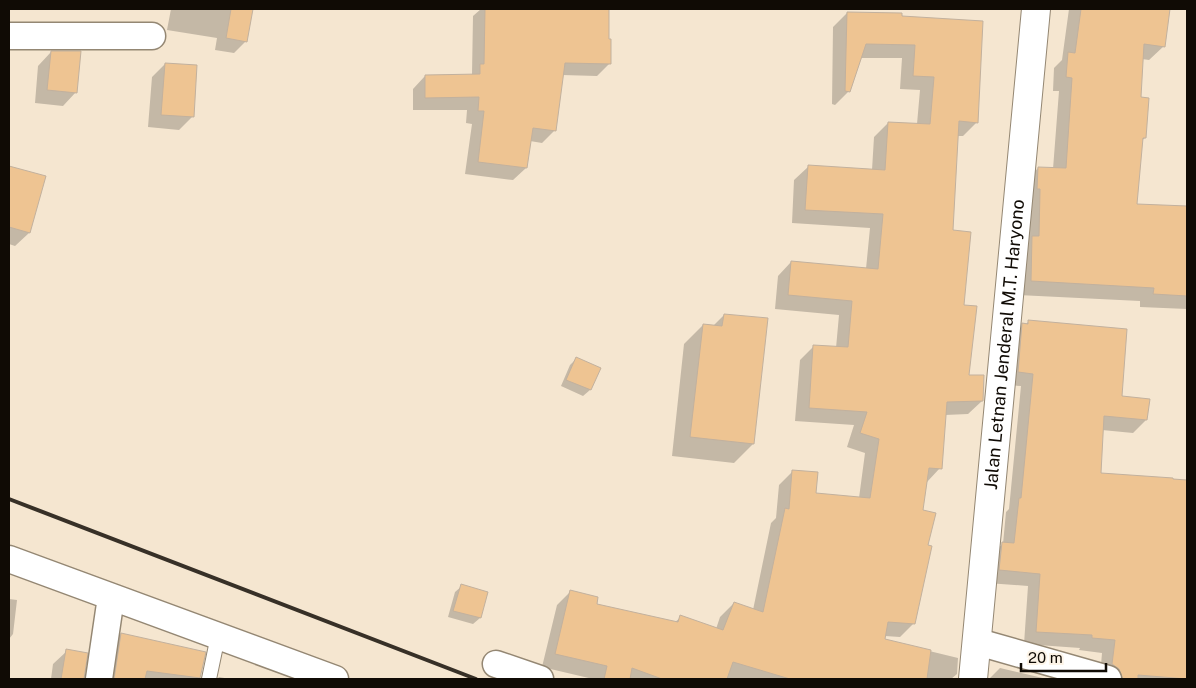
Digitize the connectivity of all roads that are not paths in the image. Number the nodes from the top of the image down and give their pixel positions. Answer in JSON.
{"nodes":[{"id":1,"x":1036,"y":9,"type":"edge"},
{"id":2,"x":9,"y":36,"type":"edge"},
{"id":3,"x":152,"y":36,"type":"dead end"},
{"id":4,"x":9,"y":559,"type":"edge"},
{"id":5,"x":111,"y":597,"type":"junction"},
{"id":6,"x":218,"y":636,"type":"junction"},
{"id":7,"x":978,"y":642,"type":"junction"},
{"id":8,"x":496,"y":664,"type":"dead end"},
{"id":9,"x":99,"y":679,"type":"edge"},
{"id":10,"x":209,"y":679,"type":"edge"},
{"id":11,"x":335,"y":679,"type":"edge"},
{"id":12,"x":540,"y":679,"type":"edge"},
{"id":13,"x":973,"y":679,"type":"edge"},
{"id":14,"x":1108,"y":679,"type":"edge"}],
"edges":[{"from":1,"to":7,"type":"main road","name":"Jalan Letnan Jenderal M.T. Haryono"},
{"from":2,"to":3,"type":"street"},
{"from":4,"to":5,"type":"street"},
{"from":5,"to":6,"type":"street"},
{"from":5,"to":9,"type":"street"},
{"from":6,"to":10,"type":"lane"},
{"from":6,"to":11,"type":"street"},
{"from":7,"to":13,"type":"main road","name":"Jalan Letnan Jenderal M.T. Haryono"},
{"from":7,"to":14,"type":"street"},
{"from":8,"to":12,"type":"street"}]}
